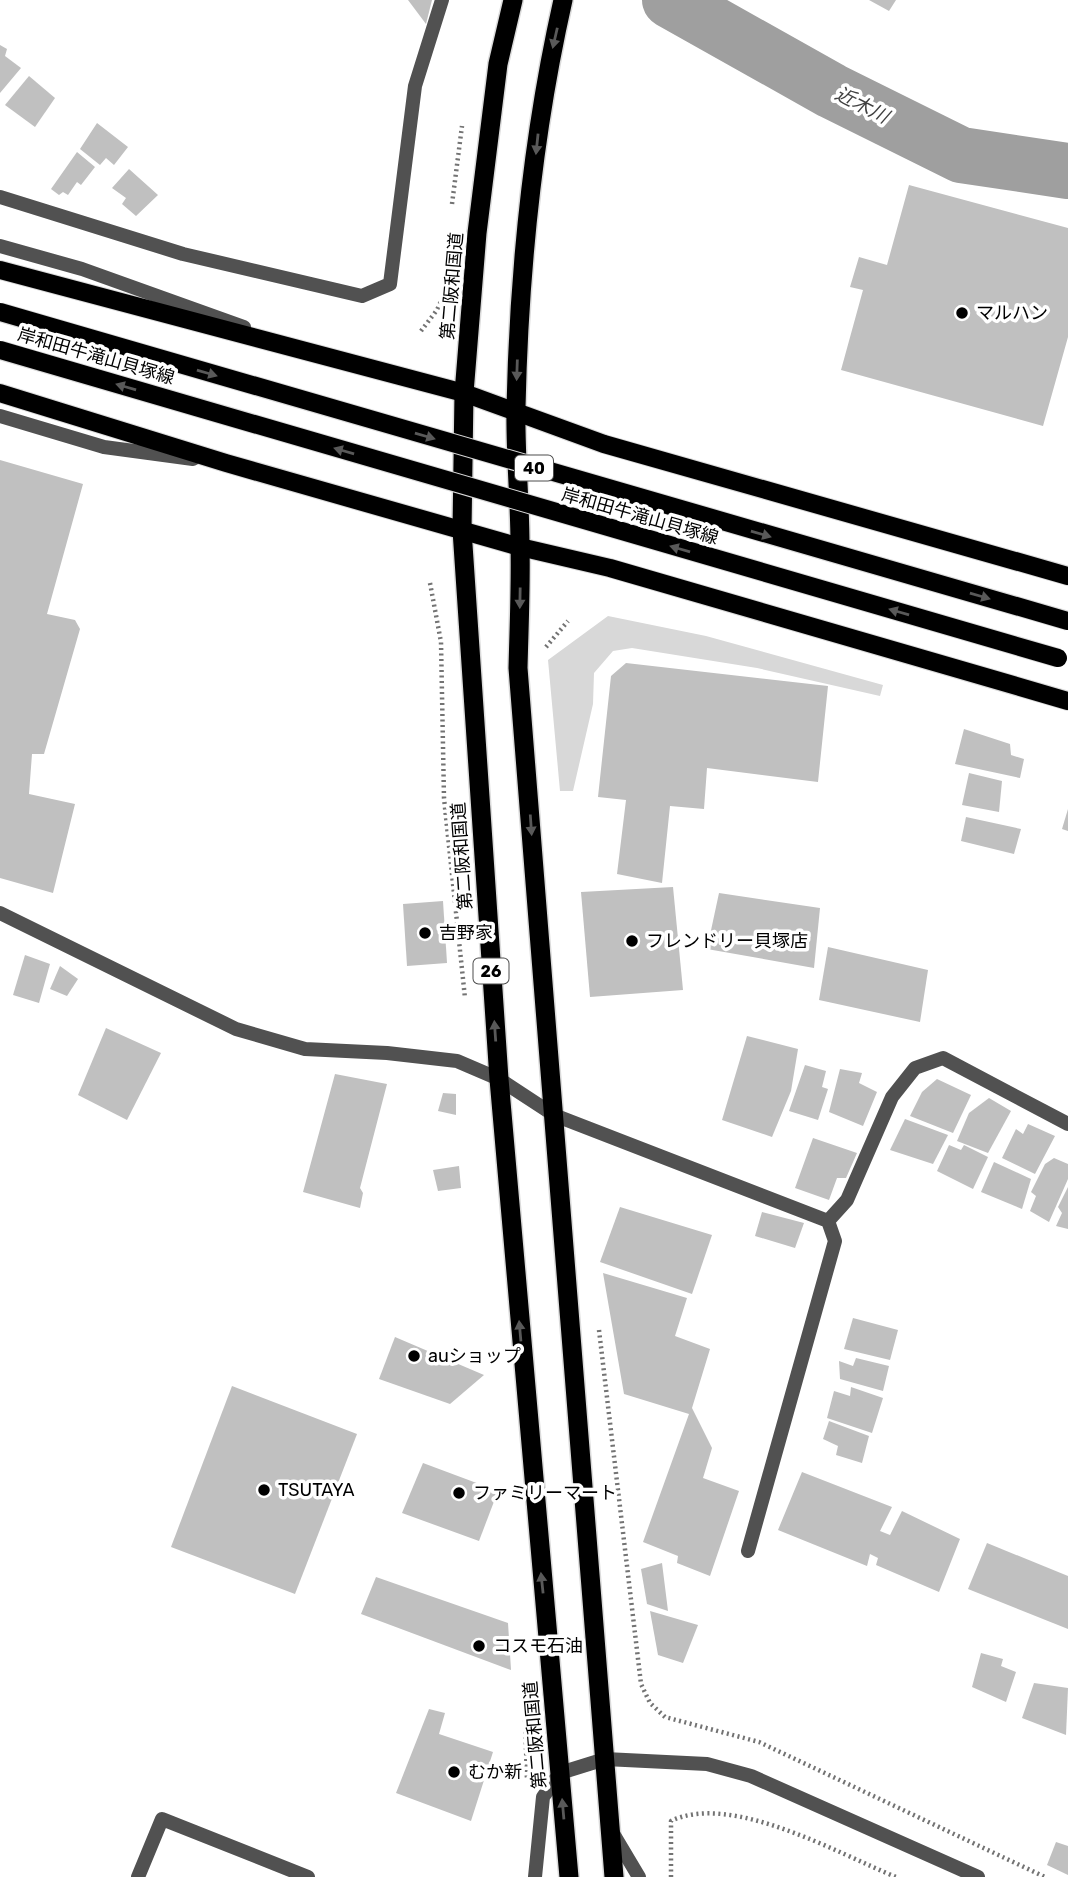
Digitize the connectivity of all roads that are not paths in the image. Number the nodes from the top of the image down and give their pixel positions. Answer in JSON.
{"nodes":[{"id":1,"x":442,"y":0,"type":"edge"},
{"id":2,"x":513,"y":0,"type":"edge"},
{"id":3,"x":563,"y":0,"type":"edge"},
{"id":4,"x":0,"y":197,"type":"edge"},
{"id":5,"x":0,"y":246,"type":"edge"},
{"id":6,"x":0,"y":270,"type":"edge"},
{"id":7,"x":0,"y":312,"type":"edge"},
{"id":8,"x":0,"y":350,"type":"edge"},
{"id":9,"x":312,"y":351,"type":"junction"},
{"id":10,"x":0,"y":393,"type":"edge"},
{"id":11,"x":464,"y":393,"type":"junction"},
{"id":12,"x":516,"y":410,"type":"junction"},
{"id":13,"x":0,"y":416,"type":"edge"},
{"id":14,"x":226,"y":463,"type":"junction"},
{"id":15,"x":462,"y":530,"type":"junction"},
{"id":16,"x":520,"y":547,"type":"junction"},
{"id":17,"x":1068,"y":576,"type":"edge"},
{"id":18,"x":1068,"y":621,"type":"edge"},
{"id":19,"x":1063,"y":660,"type":"edge"},
{"id":20,"x":1068,"y":701,"type":"edge"},
{"id":21,"x":0,"y":913,"type":"edge"},
{"id":22,"x":499,"y":1079,"type":"junction"},
{"id":23,"x":554,"y":1115,"type":"junction"},
{"id":24,"x":1068,"y":1124,"type":"edge"},
{"id":25,"x":828,"y":1221,"type":"junction"},
{"id":26,"x":748,"y":1551,"type":"dead end"},
{"id":27,"x":605,"y":1759,"type":"junction"},
{"id":28,"x":560,"y":1773,"type":"junction"},
{"id":29,"x":611,"y":1829,"type":"junction"},
{"id":30,"x":138,"y":1877,"type":"edge"},
{"id":31,"x":308,"y":1877,"type":"edge"},
{"id":32,"x":535,"y":1877,"type":"edge"},
{"id":33,"x":569,"y":1877,"type":"edge"},
{"id":34,"x":614,"y":1877,"type":"edge"},
{"id":35,"x":639,"y":1877,"type":"edge"},
{"id":36,"x":978,"y":1877,"type":"edge"}],
"edges":[{"from":1,"to":4,"type":"street"},
{"from":2,"to":11,"type":"highway","name":"第二阪和国道","number":"26"},
{"from":3,"to":12,"type":"highway","one_way":true},
{"from":5,"to":9,"type":"street"},
{"from":6,"to":9,"type":"main road"},
{"from":7,"to":18,"type":"main road","name":"岸和田牛滝山貝塚線","number":"40","one_way":true,"bridge":true},
{"from":19,"to":8,"type":"main road","name":"岸和田牛滝山貝塚線","number":"40","one_way":true,"bridge":true},
{"from":9,"to":11,"type":"main road"},
{"from":10,"to":14,"type":"main road"},
{"from":11,"to":12,"type":"main road"},
{"from":11,"to":15,"type":"highway","name":"第二阪和国道","number":"26"},
{"from":12,"to":16,"type":"highway"},
{"from":12,"to":17,"type":"main road"},
{"from":13,"to":14,"type":"street"},
{"from":14,"to":15,"type":"main road"},
{"from":15,"to":16,"type":"main road"},
{"from":22,"to":15,"type":"highway","name":"第二阪和国道","number":"26","one_way":true},
{"from":16,"to":20,"type":"main road"},
{"from":16,"to":23,"type":"highway","one_way":true},
{"from":21,"to":22,"type":"street"},
{"from":22,"to":23,"type":"street"},
{"from":28,"to":22,"type":"highway","name":"第二阪和国道","number":"26","one_way":true},
{"from":23,"to":25,"type":"street"},
{"from":23,"to":27,"type":"highway"},
{"from":24,"to":25,"type":"street"},
{"from":25,"to":26,"type":"street"},
{"from":27,"to":28,"type":"street"},
{"from":27,"to":29,"type":"highway"},
{"from":27,"to":36,"type":"street"},
{"from":28,"to":32,"type":"street"},
{"from":33,"to":28,"type":"highway","name":"第二阪和国道","number":"26","one_way":true},
{"from":29,"to":34,"type":"highway"},
{"from":29,"to":35,"type":"street"},
{"from":30,"to":31,"type":"street"}]}
